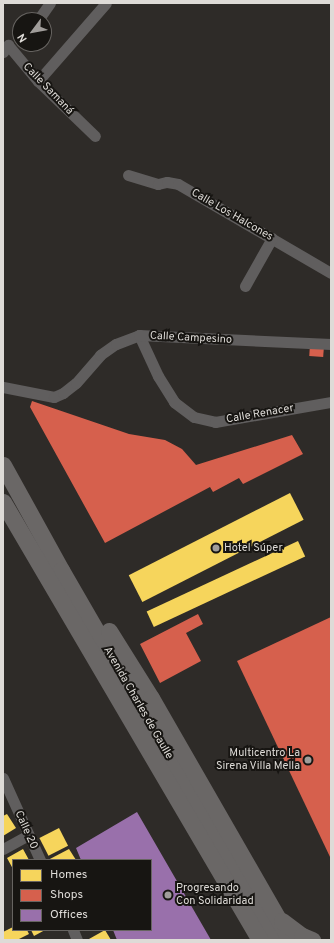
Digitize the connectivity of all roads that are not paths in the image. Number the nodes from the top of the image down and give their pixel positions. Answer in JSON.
{"nodes":[{"id":1,"x":50,"y":3,"type":"edge"},
{"id":2,"x":106,"y":3,"type":"edge"},
{"id":3,"x":44,"y":12,"type":"edge"},
{"id":4,"x":3,"y":52,"type":"edge"},
{"id":5,"x":38,"y":81,"type":"junction"},
{"id":6,"x":95,"y":136,"type":"dead end"},
{"id":7,"x":128,"y":175,"type":"dead end"},
{"id":8,"x":272,"y":238,"type":"junction"},
{"id":9,"x":331,"y":273,"type":"edge"},
{"id":10,"x":245,"y":286,"type":"dead end"},
{"id":11,"x":139,"y":335,"type":"junction"},
{"id":12,"x":331,"y":344,"type":"edge"},
{"id":13,"x":3,"y":387,"type":"edge"},
{"id":14,"x":331,"y":402,"type":"edge"},
{"id":15,"x":3,"y":465,"type":"edge"},
{"id":16,"x":3,"y":502,"type":"edge"},
{"id":17,"x":55,"y":574,"type":"junction"},
{"id":18,"x":3,"y":778,"type":"edge"},
{"id":19,"x":28,"y":835,"type":"junction"},
{"id":20,"x":3,"y":849,"type":"edge"},
{"id":21,"x":40,"y":859,"type":"edge"},
{"id":22,"x":276,"y":916,"type":"junction"},
{"id":23,"x":247,"y":940,"type":"edge"},
{"id":24,"x":260,"y":940,"type":"edge"},
{"id":25,"x":275,"y":940,"type":"edge"},
{"id":26,"x":290,"y":940,"type":"edge"},
{"id":27,"x":312,"y":940,"type":"edge"}],
"edges":[{"from":1,"to":3,"type":"street"},
{"from":2,"to":5,"type":"street"},
{"from":4,"to":5,"type":"street","name":"Calle Samaná"},
{"from":5,"to":6,"type":"street","name":"Calle Samaná"},
{"from":7,"to":8,"type":"street","name":"Calle Los Halcones"},
{"from":8,"to":9,"type":"street","name":"Calle Los Halcones"},
{"from":8,"to":10,"type":"street"},
{"from":11,"to":12,"type":"street","name":"Calle Campesino"},
{"from":11,"to":13,"type":"street","name":"Calle Campesino"},
{"from":11,"to":14,"type":"street","name":"Calle Renacer"},
{"from":15,"to":17,"type":"main road","name":"Avenida Charles de Gaulle"},
{"from":16,"to":17,"type":"main road","name":"Avenida Charles de Gaulle"},
{"from":17,"to":22,"type":"main road"},
{"from":17,"to":23,"type":"main road"},
{"from":17,"to":24,"type":"main road","name":"Avenida Charles de Gaulle"},
{"from":17,"to":25,"type":"main road","name":"Avenida Charles de Gaulle"},
{"from":18,"to":19,"type":"street","name":"Calle 20"},
{"from":19,"to":20,"type":"street"},
{"from":19,"to":21,"type":"street","name":"Calle 20"},
{"from":22,"to":26,"type":"main road"},
{"from":22,"to":27,"type":"main road"}]}
